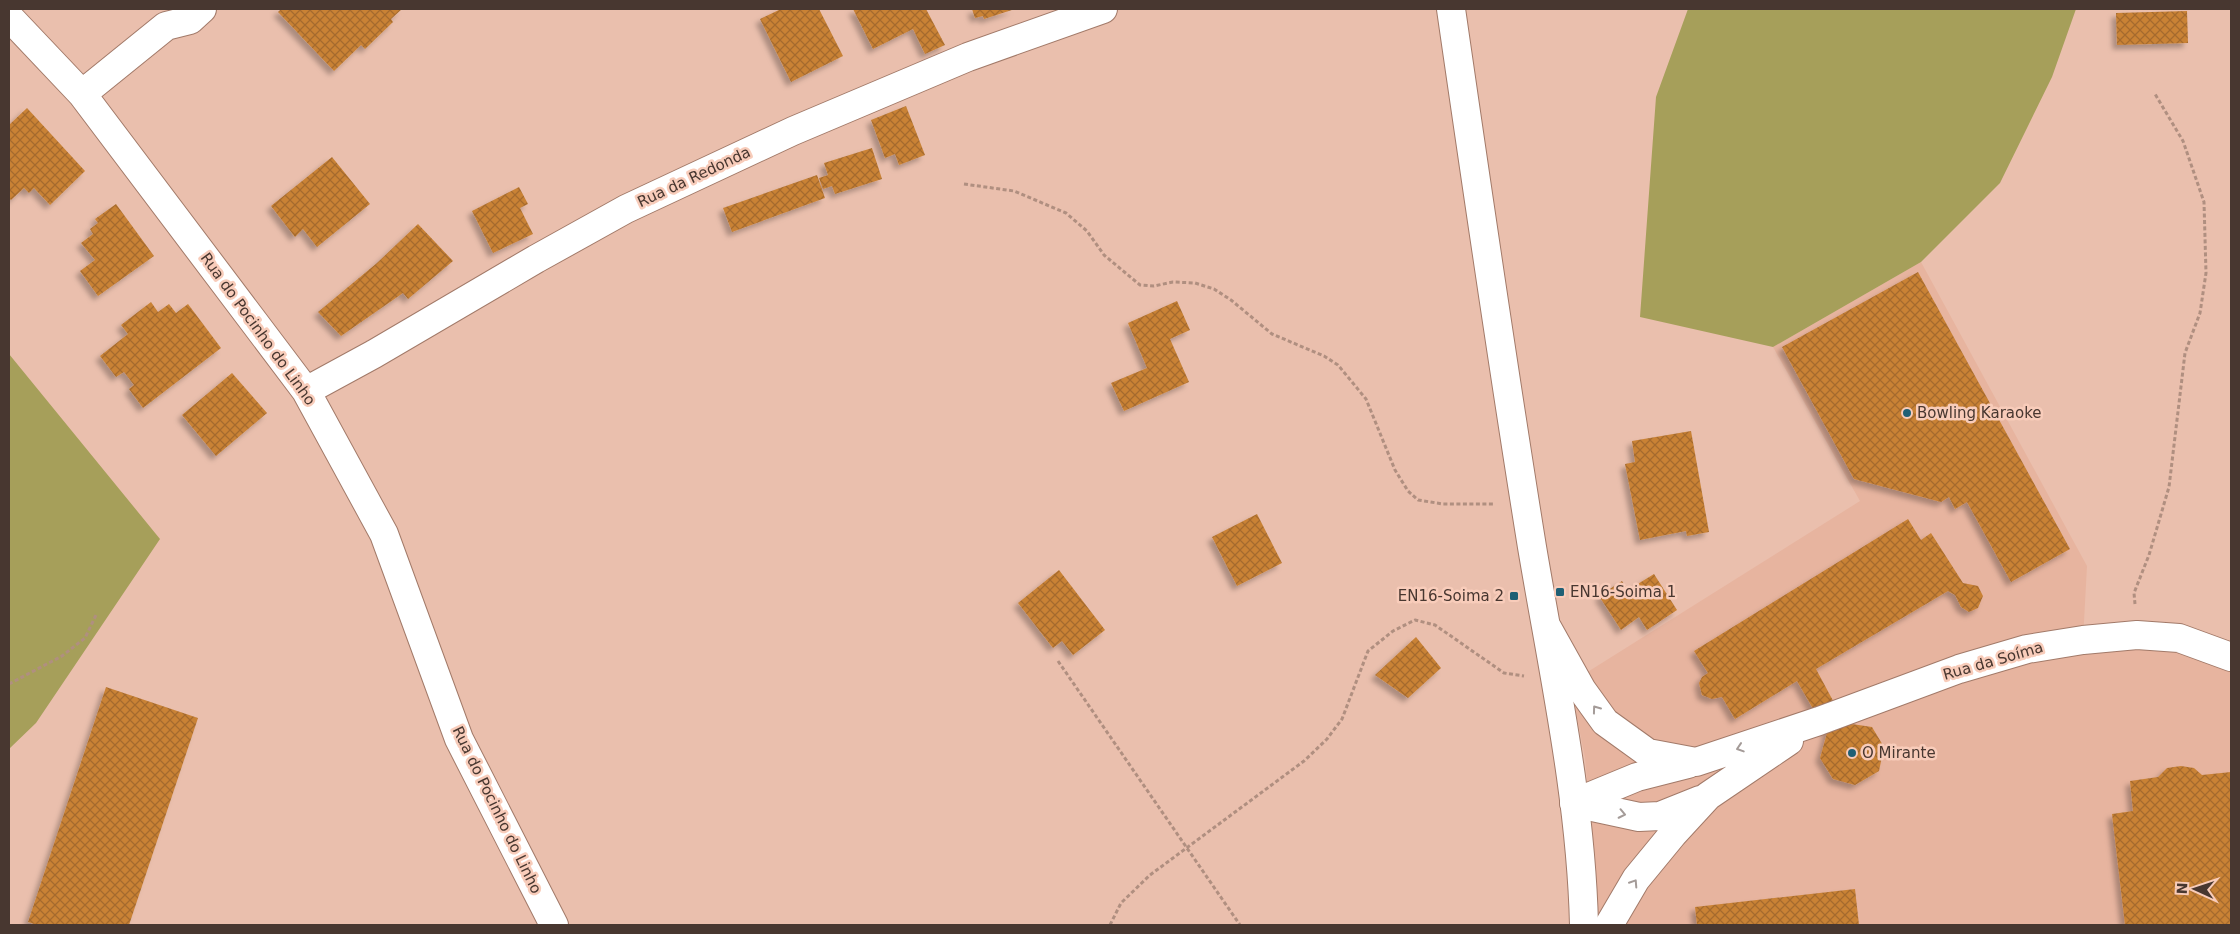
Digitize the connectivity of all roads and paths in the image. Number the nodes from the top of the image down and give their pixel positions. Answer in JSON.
{"nodes":[{"id":1,"x":202,"y":9,"type":"edge"},
{"id":2,"x":1103,"y":9,"type":"edge"},
{"id":3,"x":1451,"y":9,"type":"edge"},
{"id":4,"x":9,"y":17,"type":"edge"},
{"id":5,"x":168,"y":17,"type":"edge"},
{"id":6,"x":82,"y":94,"type":"junction"},
{"id":7,"x":2155,"y":94,"type":"dead end"},
{"id":8,"x":964,"y":184,"type":"dead end"},
{"id":9,"x":306,"y":391,"type":"junction"},
{"id":10,"x":1525,"y":503,"type":"junction"},
{"id":11,"x":97,"y":612,"type":"dead end"},
{"id":12,"x":1544,"y":621,"type":"junction"},
{"id":13,"x":2137,"y":635,"type":"junction"},
{"id":14,"x":2231,"y":657,"type":"edge"},
{"id":15,"x":1058,"y":661,"type":"dead end"},
{"id":16,"x":1554,"y":680,"type":"junction"},
{"id":17,"x":9,"y":684,"type":"edge"},
{"id":18,"x":1819,"y":721,"type":"junction"},
{"id":19,"x":1696,"y":762,"type":"junction"},
{"id":20,"x":1708,"y":796,"type":"junction"},
{"id":21,"x":1574,"y":803,"type":"junction"},
{"id":22,"x":1187,"y":848,"type":"junction"},
{"id":23,"x":554,"y":925,"type":"edge"},
{"id":24,"x":1110,"y":925,"type":"edge"},
{"id":25,"x":1240,"y":925,"type":"edge"},
{"id":26,"x":1584,"y":925,"type":"edge"},
{"id":27,"x":1609,"y":925,"type":"edge"}],
"edges":[{"from":1,"to":5,"type":"street"},
{"from":2,"to":9,"type":"street","name":"Rua da Redonda"},
{"from":3,"to":10,"type":"street"},
{"from":4,"to":6,"type":"street","name":"Rua do Pocinho do Linho"},
{"from":5,"to":6,"type":"street"},
{"from":6,"to":9,"type":"street","name":"Rua do Pocinho do Linho"},
{"from":7,"to":13,"type":"path"},
{"from":8,"to":10,"type":"path"},
{"from":9,"to":23,"type":"street","name":"Rua do Pocinho do Linho"},
{"from":10,"to":12,"type":"street"},
{"from":11,"to":17,"type":"path"},
{"from":12,"to":16,"type":"street"},
{"from":19,"to":12,"type":"street","one_way":true},
{"from":13,"to":14,"type":"street","name":"Rua da Soíma"},
{"from":13,"to":18,"type":"street","name":"Rua da Soíma"},
{"from":15,"to":22,"type":"path"},
{"from":16,"to":21,"type":"street"},
{"from":16,"to":22,"type":"path"},
{"from":18,"to":19,"type":"street","one_way":true},
{"from":18,"to":20,"type":"street"},
{"from":19,"to":21,"type":"street"},
{"from":21,"to":20,"type":"street","one_way":true},
{"from":27,"to":20,"type":"street","one_way":true},
{"from":21,"to":26,"type":"street"},
{"from":22,"to":24,"type":"path"},
{"from":22,"to":25,"type":"path"}]}
